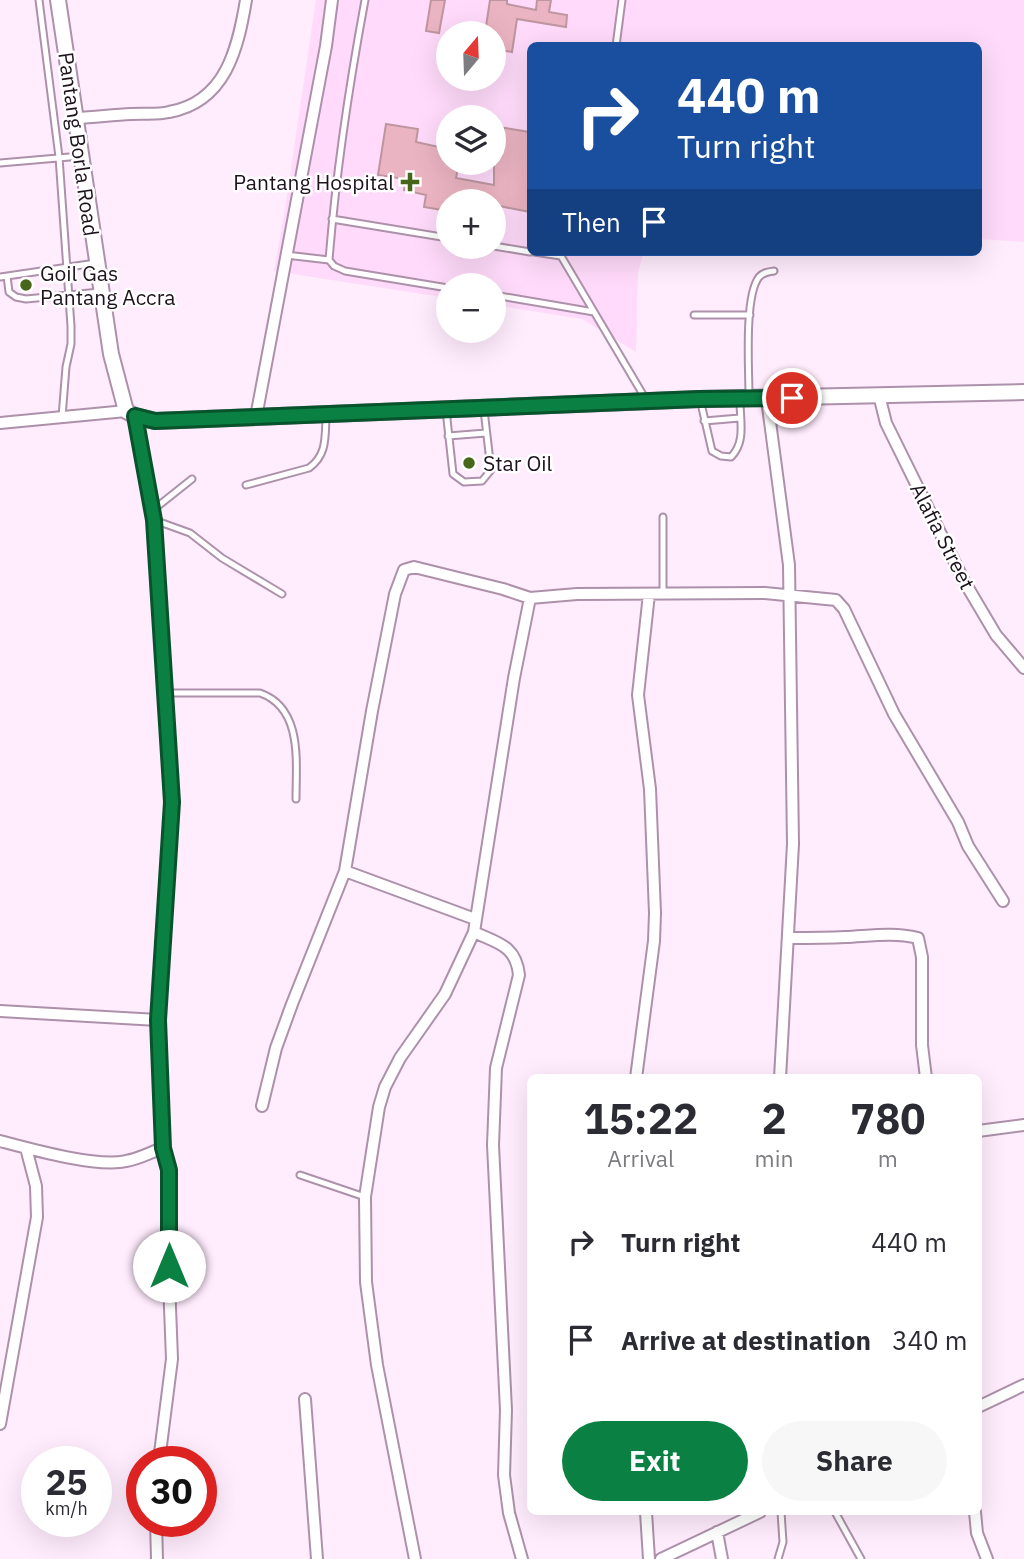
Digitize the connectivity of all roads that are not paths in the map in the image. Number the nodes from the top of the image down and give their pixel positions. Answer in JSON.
{"nodes":[{"id":1,"x":38,"y":0,"type":"edge"},
{"id":2,"x":58,"y":0,"type":"edge"},
{"id":3,"x":246,"y":0,"type":"edge"},
{"id":4,"x":332,"y":0,"type":"edge"},
{"id":5,"x":365,"y":0,"type":"edge"},
{"id":6,"x":622,"y":0,"type":"edge"},
{"id":7,"x":617,"y":42,"type":"edge"},
{"id":8,"x":77,"y":118,"type":"junction"},
{"id":9,"x":82,"y":156,"type":"junction"},
{"id":10,"x":59,"y":157,"type":"junction"},
{"id":11,"x":0,"y":163,"type":"edge"},
{"id":12,"x":332,"y":219,"type":"junction"},
{"id":13,"x":436,"y":236,"type":"edge"},
{"id":14,"x":506,"y":248,"type":"edge"},
{"id":15,"x":527,"y":251,"type":"edge"},
{"id":16,"x":286,"y":255,"type":"junction"},
{"id":17,"x":564,"y":256,"type":"edge"},
{"id":18,"x":329,"y":260,"type":"junction"},
{"id":19,"x":96,"y":263,"type":"junction"},
{"id":20,"x":65,"y":267,"type":"junction"},
{"id":21,"x":774,"y":271,"type":"dead end"},
{"id":22,"x":3,"y":277,"type":"edge"},
{"id":23,"x":436,"y":286,"type":"edge"},
{"id":24,"x":101,"y":292,"type":"junction"},
{"id":25,"x":68,"y":296,"type":"junction"},
{"id":26,"x":506,"y":297,"type":"edge"},
{"id":27,"x":594,"y":312,"type":"junction"},
{"id":28,"x":694,"y":315,"type":"dead end"},
{"id":29,"x":750,"y":315,"type":"junction"},
{"id":30,"x":1024,"y":392,"type":"edge"},
{"id":31,"x":879,"y":395,"type":"junction"},
{"id":32,"x":699,"y":399,"type":"junction"},
{"id":33,"x":745,"y":399,"type":"junction"},
{"id":34,"x":767,"y":399,"type":"junction"},
{"id":35,"x":647,"y":402,"type":"junction"},
{"id":36,"x":484,"y":408,"type":"junction"},
{"id":37,"x":446,"y":410,"type":"junction"},
{"id":38,"x":130,"y":413,"type":"junction"},
{"id":39,"x":326,"y":414,"type":"junction"},
{"id":40,"x":62,"y":417,"type":"junction"},
{"id":41,"x":256,"y":417,"type":"junction"},
{"id":42,"x":740,"y":418,"type":"junction"},
{"id":43,"x":704,"y":421,"type":"junction"},
{"id":44,"x":0,"y":423,"type":"edge"},
{"id":45,"x":486,"y":433,"type":"junction"},
{"id":46,"x":448,"y":436,"type":"junction"},
{"id":47,"x":192,"y":479,"type":"dead end"},
{"id":48,"x":246,"y":485,"type":"dead end"},
{"id":49,"x":153,"y":515,"type":"junction"},
{"id":50,"x":663,"y":517,"type":"dead end"},
{"id":51,"x":663,"y":593,"type":"junction"},
{"id":52,"x":282,"y":594,"type":"dead end"},
{"id":53,"x":649,"y":594,"type":"junction"},
{"id":54,"x":788,"y":594,"type":"junction"},
{"id":55,"x":530,"y":598,"type":"junction"},
{"id":56,"x":1024,"y":668,"type":"edge"},
{"id":57,"x":166,"y":693,"type":"junction"},
{"id":58,"x":296,"y":799,"type":"dead end"},
{"id":59,"x":345,"y":871,"type":"junction"},
{"id":60,"x":1003,"y":901,"type":"dead end"},
{"id":61,"x":475,"y":919,"type":"junction"},
{"id":62,"x":474,"y":932,"type":"junction"},
{"id":63,"x":788,"y":938,"type":"junction"},
{"id":64,"x":0,"y":1011,"type":"edge"},
{"id":65,"x":158,"y":1020,"type":"junction"},
{"id":66,"x":637,"y":1074,"type":"edge"},
{"id":67,"x":780,"y":1074,"type":"edge"},
{"id":68,"x":926,"y":1074,"type":"edge"},
{"id":69,"x":262,"y":1106,"type":"dead end"},
{"id":70,"x":1024,"y":1125,"type":"edge"},
{"id":71,"x":982,"y":1130,"type":"edge"},
{"id":72,"x":0,"y":1141,"type":"edge"},
{"id":73,"x":26,"y":1148,"type":"junction"},
{"id":74,"x":163,"y":1148,"type":"junction"},
{"id":75,"x":300,"y":1175,"type":"dead end"},
{"id":76,"x":365,"y":1196,"type":"junction"},
{"id":77,"x":1024,"y":1385,"type":"edge"},
{"id":78,"x":305,"y":1399,"type":"dead end"},
{"id":79,"x":982,"y":1405,"type":"edge"},
{"id":80,"x":0,"y":1424,"type":"edge"},
{"id":81,"x":161,"y":1446,"type":"edge"},
{"id":82,"x":646,"y":1515,"type":"edge"},
{"id":83,"x":754,"y":1515,"type":"edge"},
{"id":84,"x":781,"y":1515,"type":"edge"},
{"id":85,"x":837,"y":1515,"type":"edge"},
{"id":86,"x":975,"y":1515,"type":"edge"},
{"id":87,"x":717,"y":1532,"type":"junction"},
{"id":88,"x":156,"y":1537,"type":"edge"},
{"id":89,"x":157,"y":1559,"type":"edge"},
{"id":90,"x":317,"y":1559,"type":"edge"},
{"id":91,"x":415,"y":1559,"type":"edge"},
{"id":92,"x":522,"y":1559,"type":"edge"},
{"id":93,"x":649,"y":1559,"type":"edge"},
{"id":94,"x":661,"y":1559,"type":"edge"},
{"id":95,"x":722,"y":1559,"type":"edge"},
{"id":96,"x":778,"y":1559,"type":"edge"},
{"id":97,"x":861,"y":1559,"type":"edge"},
{"id":98,"x":987,"y":1559,"type":"edge"}],
"edges":[{"from":1,"to":10,"type":"lane"},
{"from":2,"to":8,"type":"street","name":"Pantang Borla Road"},
{"from":3,"to":8,"type":"street"},
{"from":4,"to":16,"type":"street"},
{"from":5,"to":12,"type":"lane"},
{"from":6,"to":7,"type":"lane"},
{"from":8,"to":9,"type":"street","name":"Pantang Borla Road"},
{"from":9,"to":10,"type":"lane"},
{"from":9,"to":19,"type":"street","name":"Pantang Borla Road"},
{"from":10,"to":11,"type":"lane"},
{"from":10,"to":20,"type":"lane"},
{"from":12,"to":13,"type":"lane"},
{"from":12,"to":18,"type":"lane"},
{"from":14,"to":15,"type":"lane"},
{"from":16,"to":18,"type":"lane"},
{"from":16,"to":41,"type":"street"},
{"from":17,"to":27,"type":"lane"},
{"from":18,"to":23,"type":"lane"},
{"from":19,"to":20,"type":"lane"},
{"from":19,"to":24,"type":"street","name":"Pantang Borla Road"},
{"from":20,"to":22,"type":"lane"},
{"from":20,"to":25,"type":"lane"},
{"from":21,"to":29,"type":"lane"},
{"from":22,"to":25,"type":"lane"},
{"from":24,"to":25,"type":"lane"},
{"from":24,"to":38,"type":"street","name":"Pantang Borla Road"},
{"from":25,"to":40,"type":"lane"},
{"from":26,"to":27,"type":"lane"},
{"from":27,"to":35,"type":"lane"},
{"from":28,"to":29,"type":"lane"},
{"from":29,"to":33,"type":"lane"},
{"from":30,"to":31,"type":"street"},
{"from":31,"to":34,"type":"street"},
{"from":31,"to":56,"type":"street","name":"Alafia Street"},
{"from":32,"to":33,"type":"street"},
{"from":32,"to":35,"type":"street"},
{"from":32,"to":43,"type":"lane"},
{"from":33,"to":34,"type":"street"},
{"from":33,"to":42,"type":"lane"},
{"from":34,"to":54,"type":"street"},
{"from":35,"to":36,"type":"street"},
{"from":36,"to":37,"type":"street"},
{"from":36,"to":45,"type":"lane"},
{"from":37,"to":39,"type":"street"},
{"from":37,"to":46,"type":"lane"},
{"from":38,"to":40,"type":"street"},
{"from":38,"to":41,"type":"street"},
{"from":38,"to":49,"type":"street"},
{"from":39,"to":41,"type":"street"},
{"from":39,"to":48,"type":"lane"},
{"from":40,"to":44,"type":"street"},
{"from":42,"to":43,"type":"lane"},
{"from":42,"to":43,"type":"lane"},
{"from":45,"to":46,"type":"lane"},
{"from":45,"to":46,"type":"lane"},
{"from":47,"to":49,"type":"lane"},
{"from":49,"to":52,"type":"lane"},
{"from":49,"to":57,"type":"street"},
{"from":50,"to":51,"type":"lane"},
{"from":51,"to":53,"type":"street"},
{"from":51,"to":54,"type":"street"},
{"from":53,"to":55,"type":"street"},
{"from":53,"to":66,"type":"street"},
{"from":54,"to":60,"type":"street"},
{"from":54,"to":63,"type":"street"},
{"from":55,"to":59,"type":"street"},
{"from":55,"to":61,"type":"street"},
{"from":57,"to":58,"type":"lane"},
{"from":57,"to":65,"type":"street"},
{"from":59,"to":61,"type":"street"},
{"from":59,"to":69,"type":"street"},
{"from":61,"to":62,"type":"street"},
{"from":62,"to":76,"type":"street"},
{"from":62,"to":92,"type":"street"},
{"from":63,"to":67,"type":"street"},
{"from":63,"to":68,"type":"street"},
{"from":64,"to":65,"type":"street"},
{"from":65,"to":74,"type":"street"},
{"from":70,"to":71,"type":"street"},
{"from":72,"to":73,"type":"street"},
{"from":73,"to":74,"type":"street"},
{"from":73,"to":80,"type":"street"},
{"from":74,"to":81,"type":"street"},
{"from":75,"to":76,"type":"lane"},
{"from":76,"to":91,"type":"street"},
{"from":77,"to":79,"type":"street"},
{"from":78,"to":90,"type":"street"},
{"from":82,"to":93,"type":"street"},
{"from":83,"to":87,"type":"street"},
{"from":84,"to":96,"type":"lane"},
{"from":85,"to":97,"type":"lane"},
{"from":86,"to":98,"type":"street"},
{"from":87,"to":94,"type":"street"},
{"from":87,"to":95,"type":"street"},
{"from":88,"to":89,"type":"street"}]}
